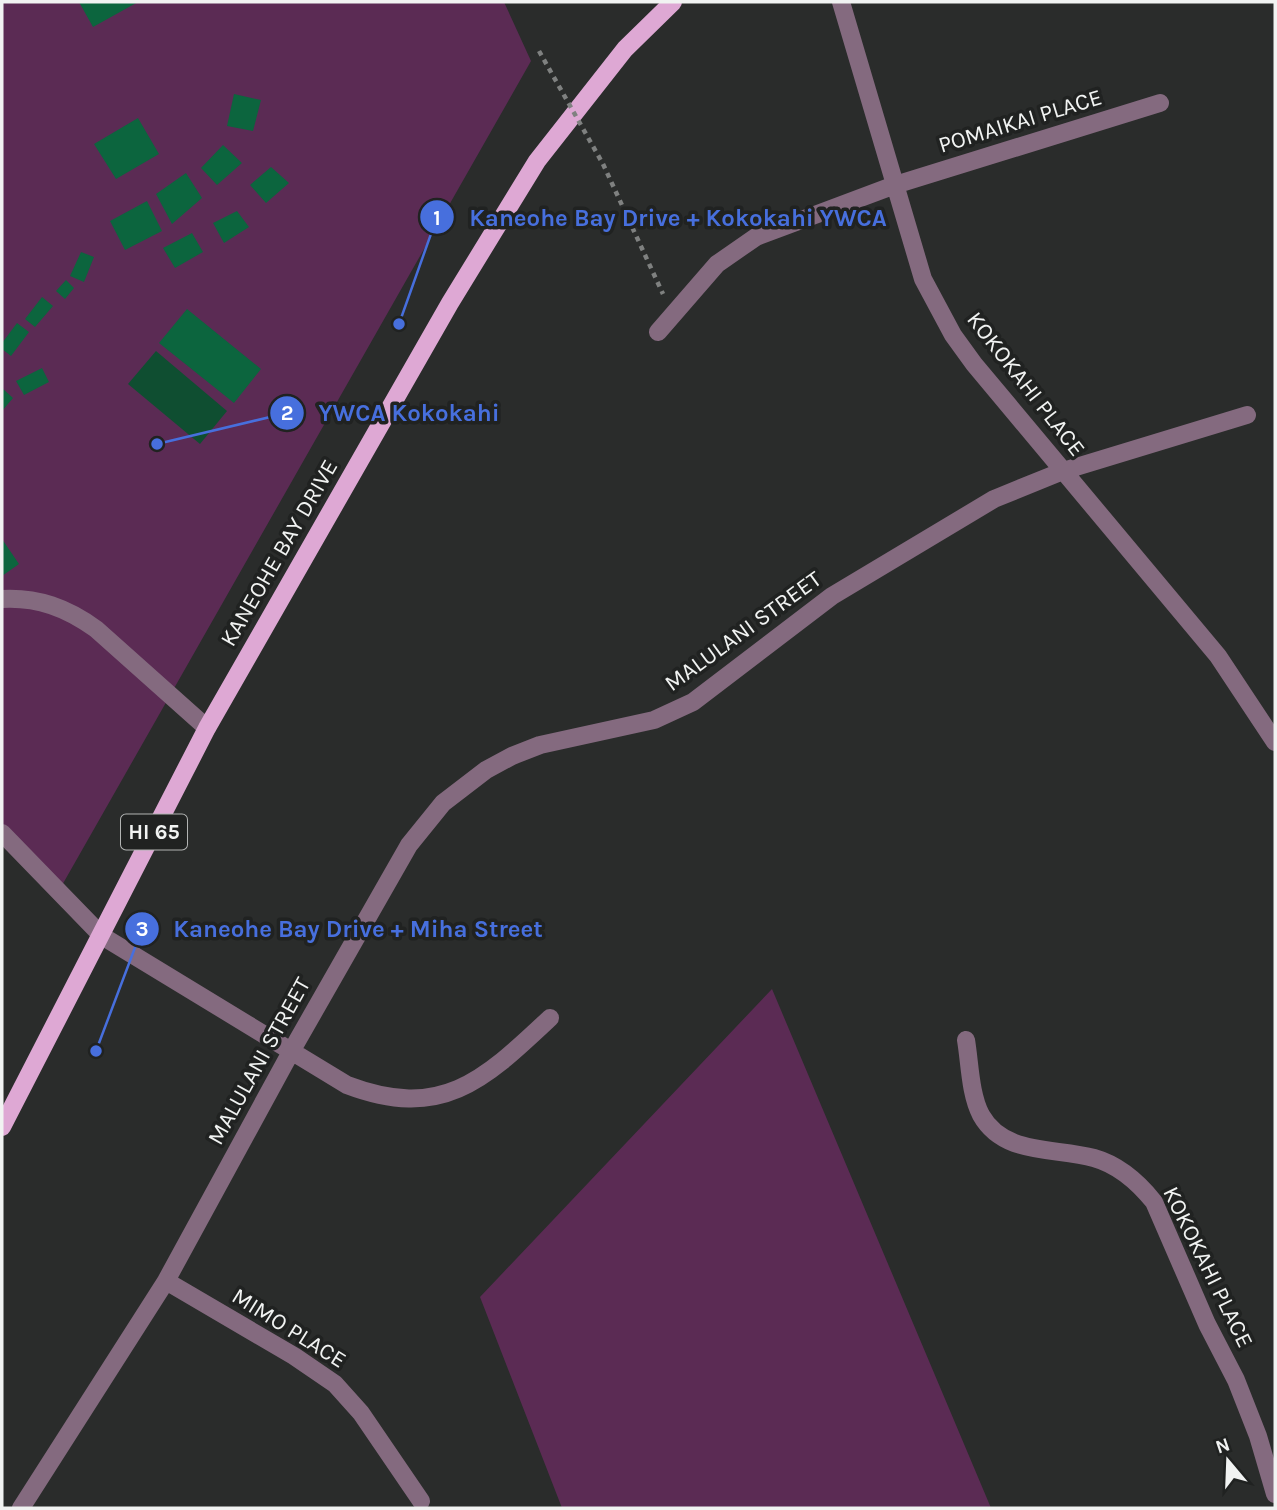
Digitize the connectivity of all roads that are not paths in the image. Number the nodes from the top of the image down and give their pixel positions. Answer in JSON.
{"nodes":[{"id":1,"x":673,"y":2,"type":"edge"},
{"id":2,"x":841,"y":2,"type":"edge"},
{"id":3,"x":1160,"y":103,"type":"dead end"},
{"id":4,"x":895,"y":185,"type":"junction"},
{"id":5,"x":658,"y":332,"type":"dead end"},
{"id":6,"x":1247,"y":415,"type":"dead end"},
{"id":7,"x":1063,"y":471,"type":"junction"},
{"id":8,"x":2,"y":599,"type":"edge"},
{"id":9,"x":207,"y":728,"type":"junction"},
{"id":10,"x":1275,"y":742,"type":"edge"},
{"id":11,"x":2,"y":834,"type":"edge"},
{"id":12,"x":102,"y":936,"type":"junction"},
{"id":13,"x":550,"y":1018,"type":"dead end"},
{"id":14,"x":966,"y":1040,"type":"dead end"},
{"id":15,"x":292,"y":1050,"type":"junction"},
{"id":16,"x":2,"y":1127,"type":"edge"},
{"id":17,"x":166,"y":1281,"type":"junction"},
{"id":18,"x":1275,"y":1494,"type":"edge"},
{"id":19,"x":421,"y":1501,"type":"dead end"},
{"id":20,"x":21,"y":1508,"type":"edge"}],
"edges":[{"from":1,"to":9,"type":"main road","name":"KANEOHE BAY DRIVE","number":"HI 65"},
{"from":2,"to":4,"type":"street","name":"KOKOKAHI PLACE"},
{"from":3,"to":4,"type":"street","name":"POMAIKAI PLACE"},
{"from":4,"to":5,"type":"street","name":"POMAIKAI PLACE"},
{"from":4,"to":7,"type":"street","name":"KOKOKAHI PLACE"},
{"from":6,"to":7,"type":"street","name":"MALULANI STREET"},
{"from":7,"to":10,"type":"street","name":"KOKOKAHI PLACE"},
{"from":7,"to":15,"type":"street","name":"MALULANI STREET"},
{"from":8,"to":9,"type":"street"},
{"from":9,"to":12,"type":"main road","name":"KANEOHE BAY DRIVE","number":"HI 65"},
{"from":11,"to":12,"type":"street"},
{"from":12,"to":15,"type":"street"},
{"from":12,"to":16,"type":"main road","name":"KANEOHE BAY DRIVE","number":"HI 65"},
{"from":13,"to":15,"type":"street"},
{"from":14,"to":18,"type":"street","name":"KOKOKAHI PLACE"},
{"from":15,"to":17,"type":"street","name":"MALULANI STREET"},
{"from":17,"to":19,"type":"street","name":"MIMO PLACE"},
{"from":17,"to":20,"type":"street","name":"MALULANI STREET"}]}
